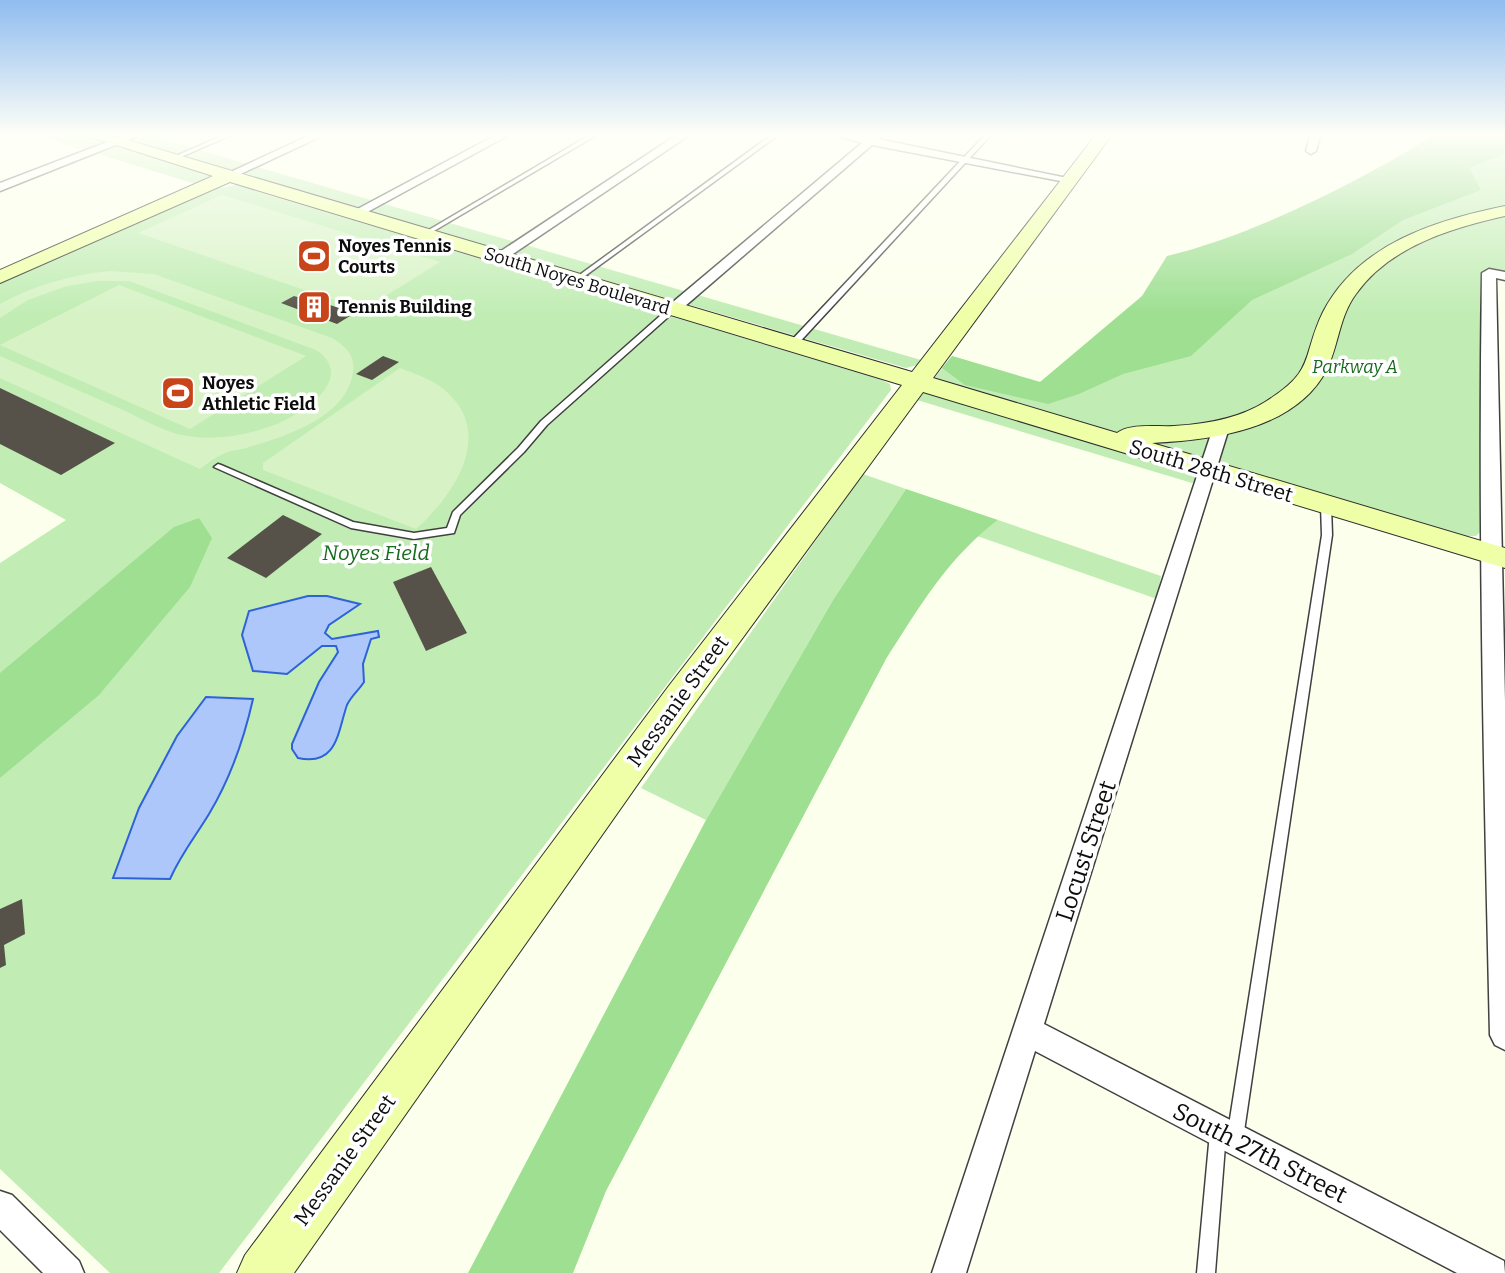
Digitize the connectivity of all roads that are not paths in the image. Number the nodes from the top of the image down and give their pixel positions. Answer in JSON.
{"nodes":[{"id":1,"x":185,"y":195,"type":"edge"},
{"id":2,"x":295,"y":195,"type":"edge"},
{"id":3,"x":389,"y":195,"type":"edge"},
{"id":4,"x":491,"y":195,"type":"edge"},
{"id":5,"x":593,"y":195,"type":"edge"},
{"id":6,"x":692,"y":195,"type":"edge"},
{"id":7,"x":807,"y":195,"type":"edge"},
{"id":8,"x":931,"y":195,"type":"edge"},
{"id":9,"x":1059,"y":195,"type":"edge"},
{"id":10,"x":1505,"y":211,"type":"edge"},
{"id":11,"x":356,"y":213,"type":"junction"},
{"id":12,"x":425,"y":234,"type":"junction"},
{"id":13,"x":499,"y":257,"type":"junction"},
{"id":14,"x":1505,"y":276,"type":"edge"},
{"id":15,"x":0,"y":278,"type":"edge"},
{"id":16,"x":576,"y":280,"type":"junction"},
{"id":17,"x":672,"y":310,"type":"junction"},
{"id":18,"x":792,"y":345,"type":"junction"},
{"id":19,"x":917,"y":382,"type":"junction"},
{"id":20,"x":1222,"y":428,"type":"junction"},
{"id":21,"x":1077,"y":430,"type":"junction"},
{"id":22,"x":218,"y":467,"type":"dead end"},
{"id":23,"x":1208,"y":470,"type":"junction"},
{"id":24,"x":1326,"y":505,"type":"junction"},
{"id":25,"x":1498,"y":556,"type":"edge"},
{"id":26,"x":1028,"y":1031,"type":"junction"},
{"id":27,"x":1505,"y":1035,"type":"edge"},
{"id":28,"x":1226,"y":1136,"type":"junction"},
{"id":29,"x":0,"y":1207,"type":"edge"},
{"id":30,"x":67,"y":1273,"type":"edge"},
{"id":31,"x":263,"y":1273,"type":"edge"},
{"id":32,"x":949,"y":1273,"type":"edge"},
{"id":33,"x":1206,"y":1273,"type":"edge"},
{"id":34,"x":1492,"y":1273,"type":"edge"}],
"edges":[{"from":1,"to":15,"type":"street"},
{"from":2,"to":11,"type":"street","name":"South Noyes Boulevard"},
{"from":3,"to":11,"type":"street"},
{"from":4,"to":12,"type":"lane"},
{"from":5,"to":13,"type":"street"},
{"from":6,"to":16,"type":"lane"},
{"from":7,"to":17,"type":"street"},
{"from":8,"to":18,"type":"lane"},
{"from":9,"to":19,"type":"street","name":"Messanie Street"},
{"from":10,"to":20,"type":"street"},
{"from":11,"to":12,"type":"street","name":"South Noyes Boulevard"},
{"from":12,"to":13,"type":"street","name":"South Noyes Boulevard"},
{"from":13,"to":16,"type":"street","name":"South Noyes Boulevard"},
{"from":14,"to":25,"type":"street"},
{"from":16,"to":17,"type":"street","name":"South Noyes Boulevard"},
{"from":17,"to":18,"type":"street","name":"South Noyes Boulevard"},
{"from":17,"to":22,"type":"lane"},
{"from":18,"to":19,"type":"street","name":"South Noyes Boulevard"},
{"from":19,"to":21,"type":"street","name":"South 28th Street"},
{"from":19,"to":31,"type":"street","name":"Messanie Street"},
{"from":20,"to":21,"type":"street"},
{"from":20,"to":23,"type":"street","name":"Locust Street"},
{"from":21,"to":23,"type":"street","name":"South 28th Street"},
{"from":23,"to":24,"type":"street","name":"South 28th Street"},
{"from":23,"to":26,"type":"street","name":"Locust Street"},
{"from":24,"to":25,"type":"street","name":"South 28th Street"},
{"from":24,"to":28,"type":"lane"},
{"from":25,"to":27,"type":"street"},
{"from":26,"to":28,"type":"street","name":"South 27th Street"},
{"from":26,"to":32,"type":"street","name":"Locust Street"},
{"from":28,"to":33,"type":"lane"},
{"from":28,"to":34,"type":"street","name":"South 27th Street"},
{"from":29,"to":30,"type":"street"}]}
